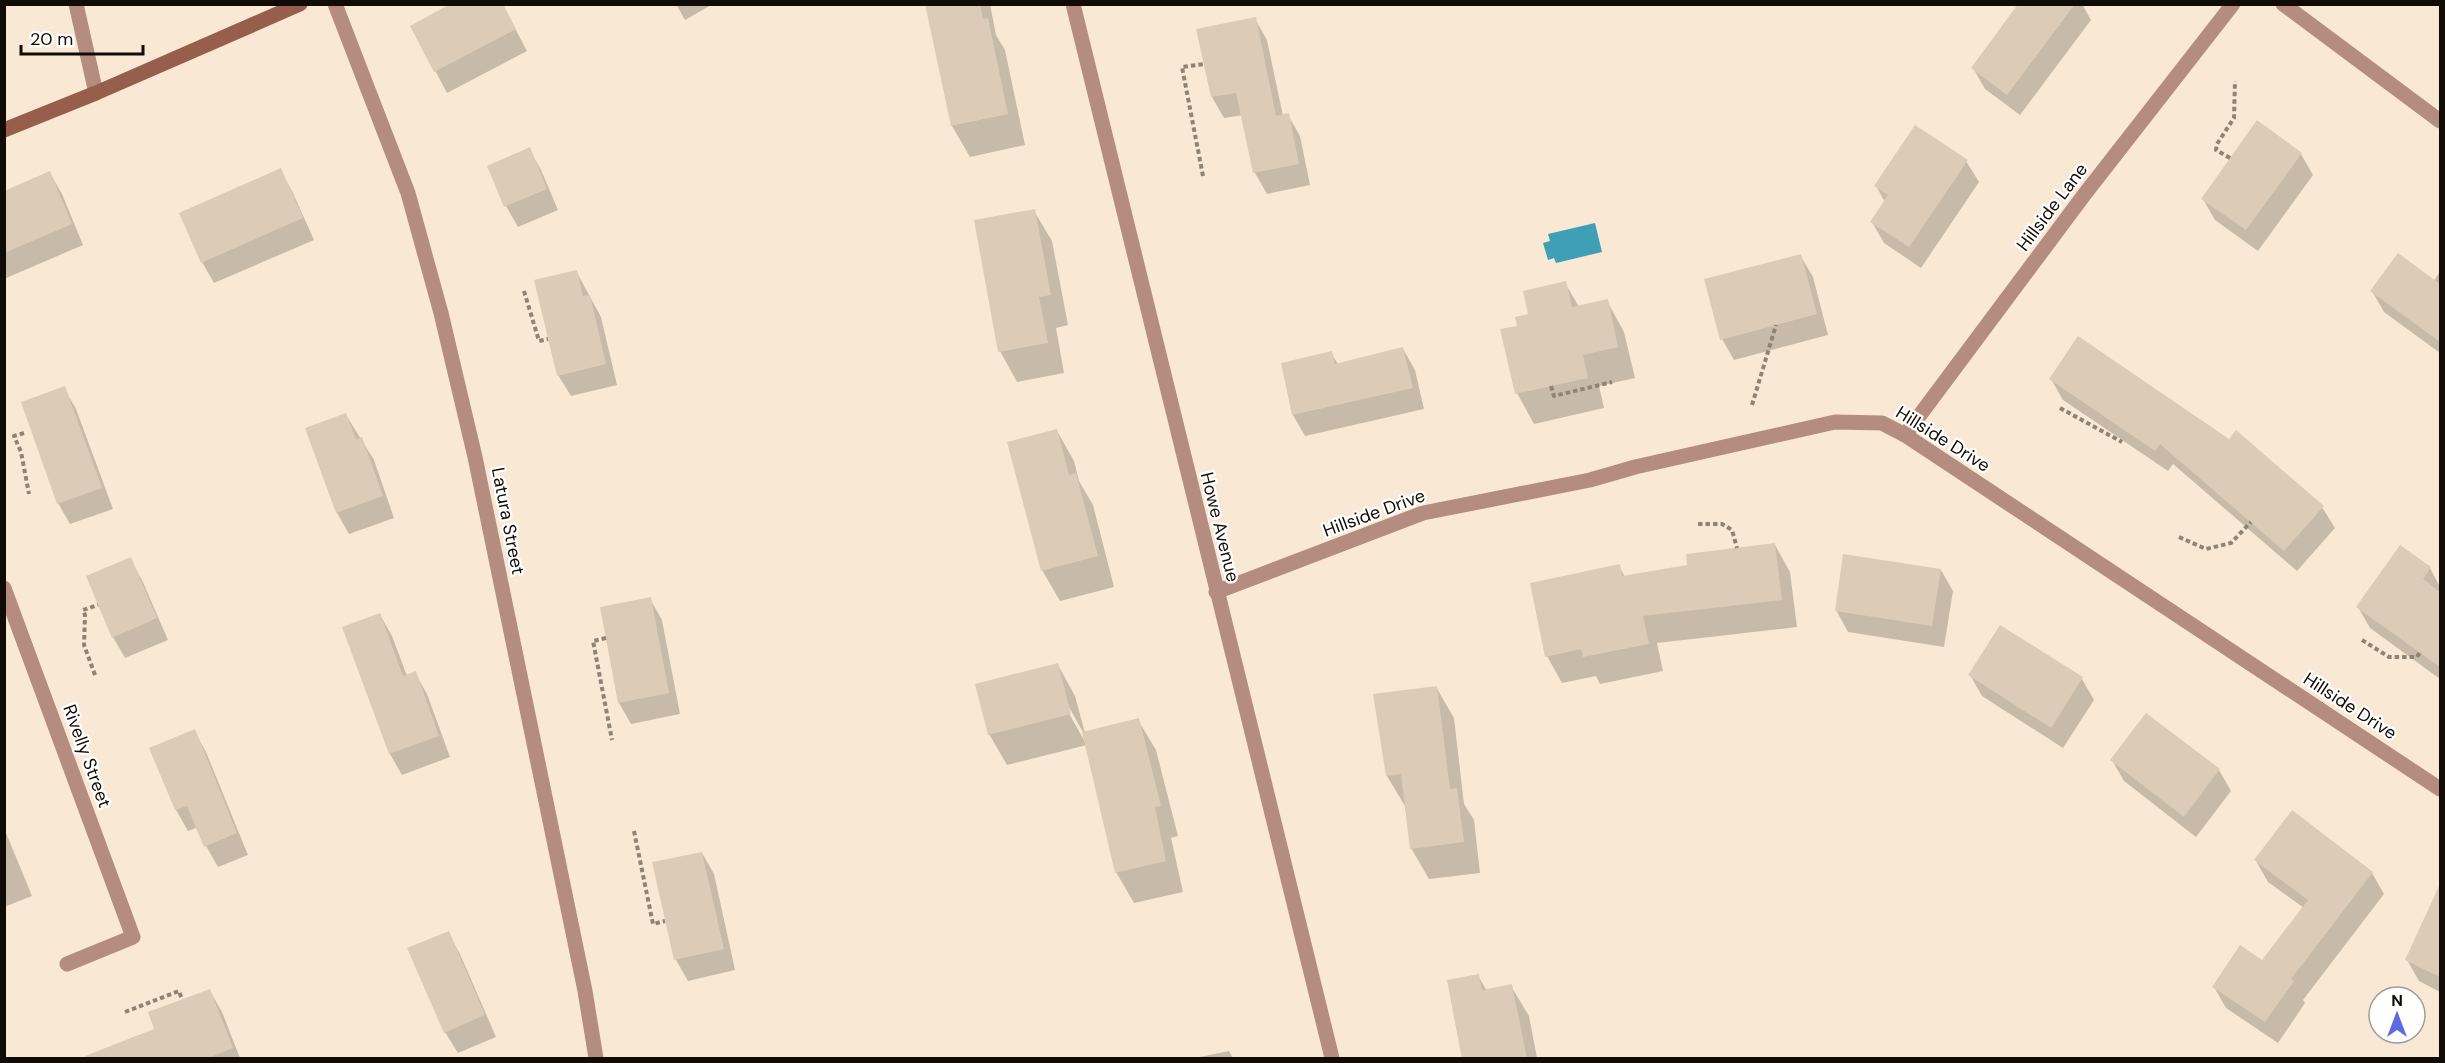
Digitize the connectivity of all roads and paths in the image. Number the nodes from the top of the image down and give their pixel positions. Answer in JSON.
{"nodes":[{"id":1,"x":76,"y":4,"type":"edge"},
{"id":2,"x":300,"y":4,"type":"edge"},
{"id":3,"x":335,"y":4,"type":"edge"},
{"id":4,"x":1073,"y":4,"type":"edge"},
{"id":5,"x":2233,"y":4,"type":"edge"},
{"id":6,"x":2283,"y":4,"type":"edge"},
{"id":7,"x":1204,"y":64,"type":"dead end"},
{"id":8,"x":2235,"y":81,"type":"dead end"},
{"id":9,"x":96,"y":93,"type":"junction"},
{"id":10,"x":2440,"y":121,"type":"edge"},
{"id":11,"x":4,"y":130,"type":"edge"},
{"id":12,"x":2230,"y":158,"type":"dead end"},
{"id":13,"x":1203,"y":176,"type":"dead end"},
{"id":14,"x":524,"y":291,"type":"dead end"},
{"id":15,"x":1776,"y":325,"type":"dead end"},
{"id":16,"x":548,"y":339,"type":"dead end"},
{"id":17,"x":1612,"y":382,"type":"dead end"},
{"id":18,"x":1551,"y":386,"type":"dead end"},
{"id":19,"x":1752,"y":405,"type":"dead end"},
{"id":20,"x":2060,"y":408,"type":"dead end"},
{"id":21,"x":24,"y":433,"type":"dead end"},
{"id":22,"x":1905,"y":435,"type":"junction"},
{"id":23,"x":2122,"y":442,"type":"dead end"},
{"id":24,"x":29,"y":494,"type":"dead end"},
{"id":25,"x":2251,"y":522,"type":"dead end"},
{"id":26,"x":1698,"y":524,"type":"dead end"},
{"id":27,"x":2179,"y":537,"type":"dead end"},
{"id":28,"x":1737,"y":548,"type":"dead end"},
{"id":29,"x":4,"y":588,"type":"edge"},
{"id":30,"x":1216,"y":592,"type":"junction"},
{"id":31,"x":98,"y":604,"type":"dead end"},
{"id":32,"x":606,"y":638,"type":"dead end"},
{"id":33,"x":2362,"y":640,"type":"dead end"},
{"id":34,"x":2420,"y":652,"type":"dead end"},
{"id":35,"x":94,"y":675,"type":"dead end"},
{"id":36,"x":612,"y":740,"type":"dead end"},
{"id":37,"x":2440,"y":789,"type":"edge"},
{"id":38,"x":634,"y":831,"type":"dead end"},
{"id":39,"x":665,"y":921,"type":"dead end"},
{"id":40,"x":67,"y":964,"type":"dead end"},
{"id":41,"x":182,"y":999,"type":"dead end"},
{"id":42,"x":125,"y":1012,"type":"dead end"},
{"id":43,"x":596,"y":1059,"type":"edge"},
{"id":44,"x":1332,"y":1059,"type":"edge"}],
"edges":[{"from":1,"to":9,"type":"street"},
{"from":2,"to":9,"type":"street"},
{"from":3,"to":43,"type":"street","name":"Latura Street"},
{"from":4,"to":30,"type":"street","name":"Howe Avenue"},
{"from":5,"to":22,"type":"street","name":"Hillside Lane"},
{"from":6,"to":10,"type":"street"},
{"from":7,"to":13,"type":"path"},
{"from":8,"to":12,"type":"path"},
{"from":9,"to":11,"type":"street"},
{"from":14,"to":16,"type":"path"},
{"from":15,"to":19,"type":"path"},
{"from":17,"to":18,"type":"path"},
{"from":20,"to":23,"type":"path"},
{"from":21,"to":24,"type":"path"},
{"from":22,"to":30,"type":"street","name":"Hillside Drive"},
{"from":22,"to":37,"type":"street","name":"Hillside Drive"},
{"from":25,"to":27,"type":"path"},
{"from":26,"to":28,"type":"path"},
{"from":29,"to":40,"type":"street","name":"Rivelly Street"},
{"from":30,"to":44,"type":"street","name":"Howe Avenue"},
{"from":31,"to":35,"type":"path"},
{"from":32,"to":36,"type":"path"},
{"from":33,"to":34,"type":"path"},
{"from":38,"to":39,"type":"path"},
{"from":41,"to":42,"type":"path"}]}
